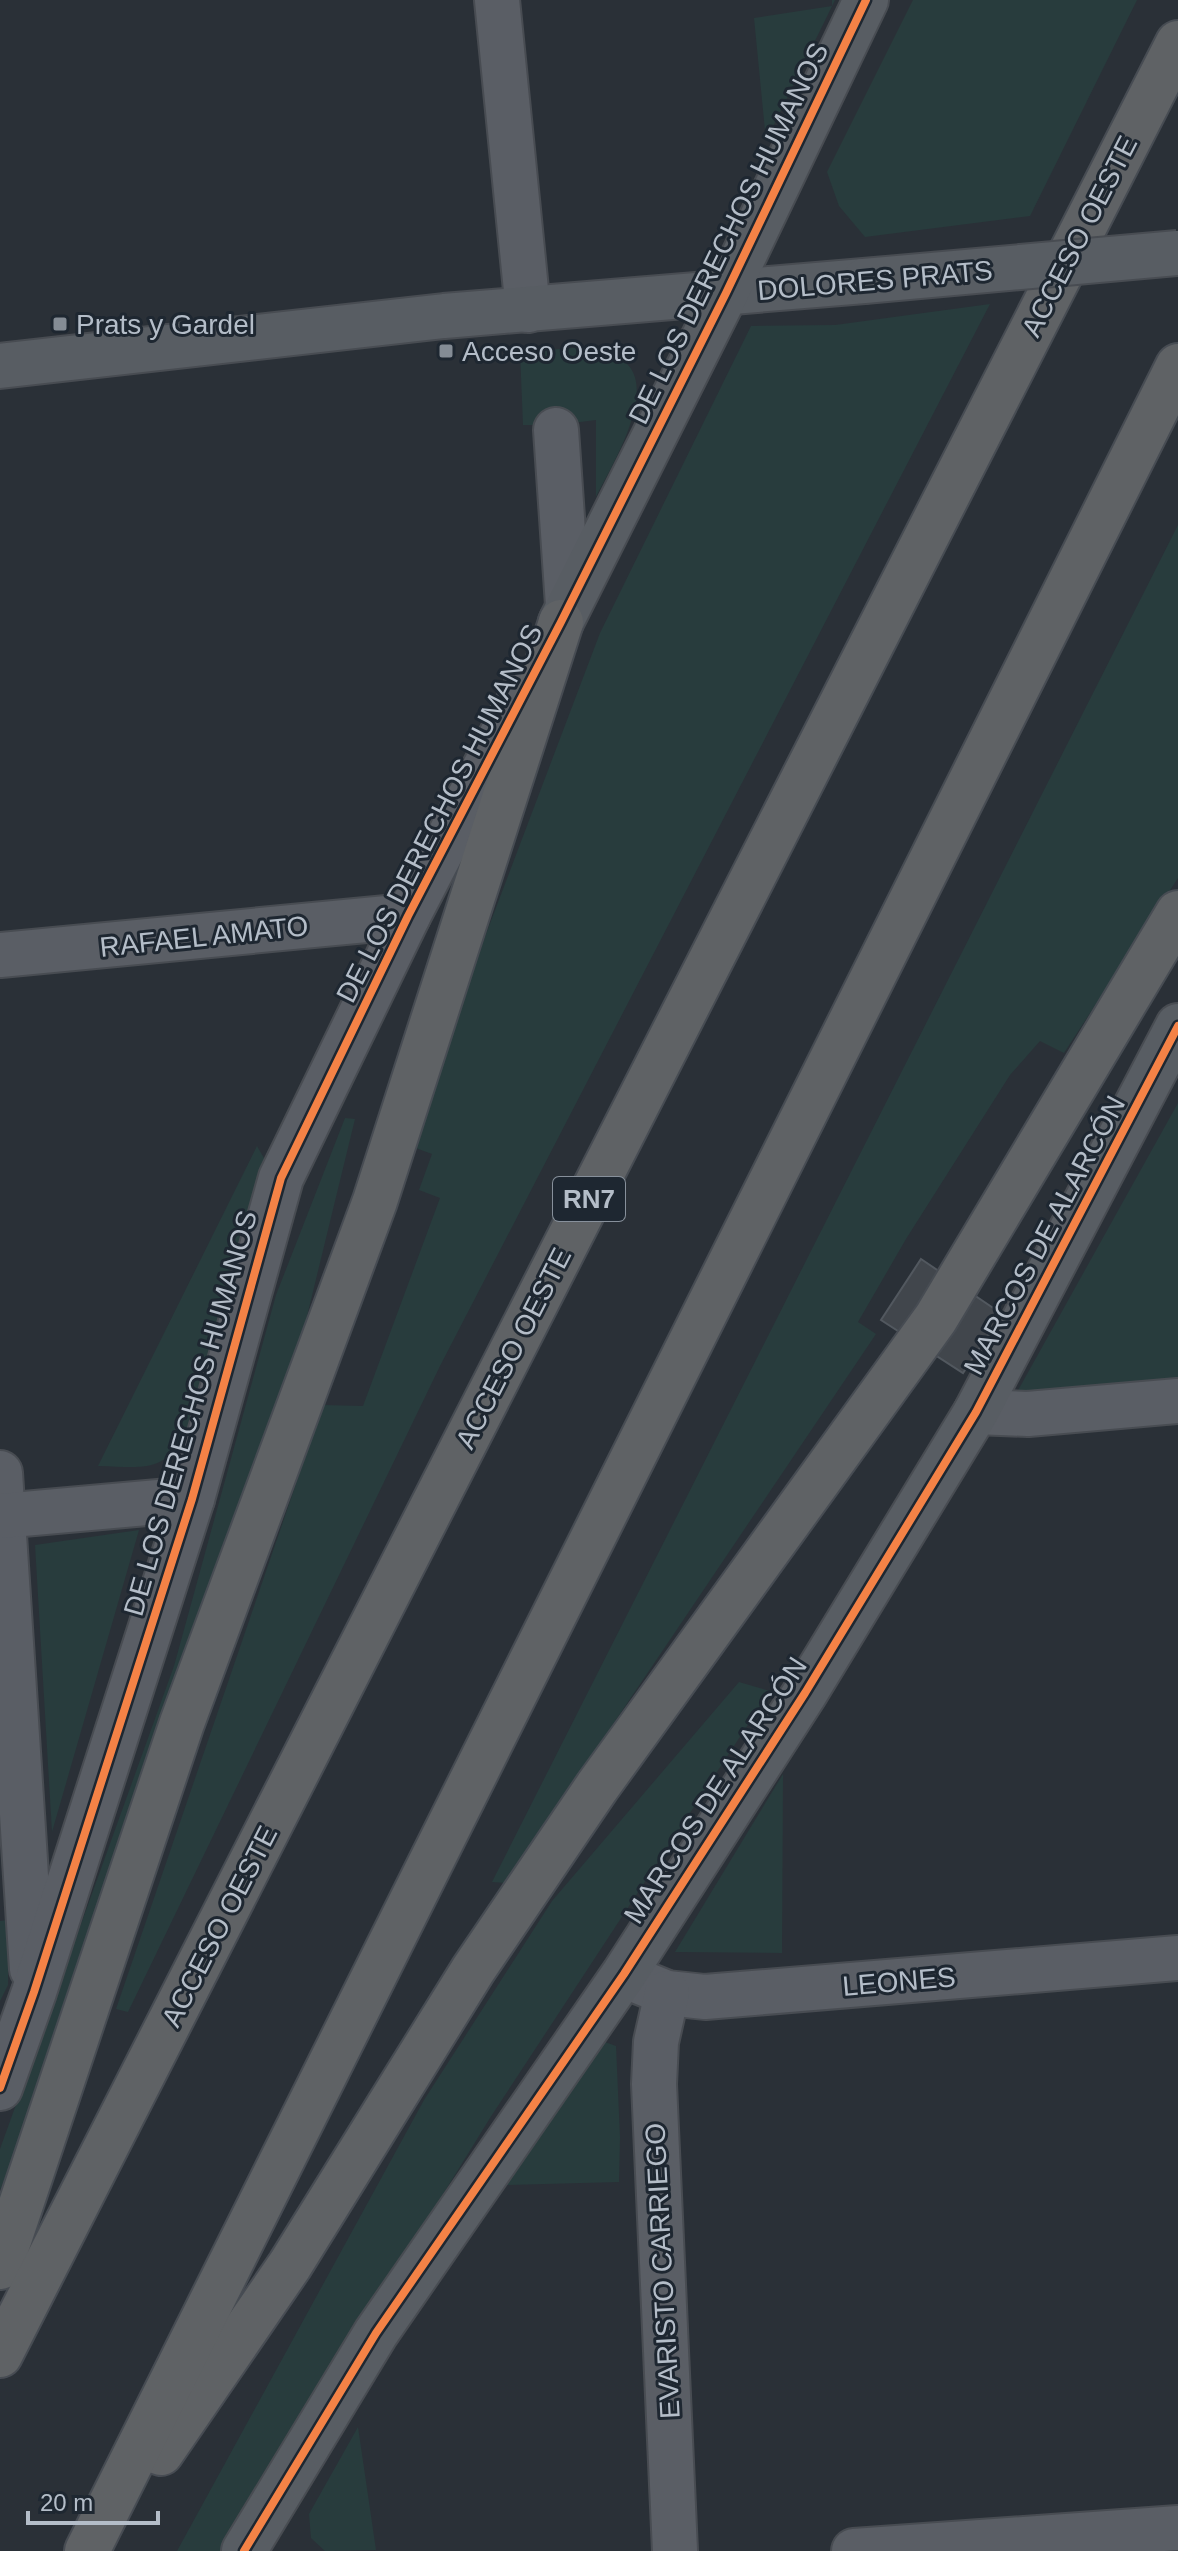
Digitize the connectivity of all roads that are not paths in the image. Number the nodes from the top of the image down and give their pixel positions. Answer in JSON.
{"nodes":[{"id":1,"x":497,"y":0,"type":"edge"},
{"id":2,"x":866,"y":0,"type":"edge"},
{"id":3,"x":1178,"y":43,"type":"edge"},
{"id":4,"x":1178,"y":253,"type":"edge"},
{"id":5,"x":726,"y":293,"type":"junction"},
{"id":6,"x":528,"y":310,"type":"junction"},
{"id":7,"x":0,"y":366,"type":"edge"},
{"id":8,"x":1178,"y":366,"type":"edge"},
{"id":9,"x":556,"y":430,"type":"dead end"},
{"id":10,"x":564,"y":614,"type":"junction"},
{"id":11,"x":1178,"y":913,"type":"edge"},
{"id":12,"x":408,"y":916,"type":"junction"},
{"id":13,"x":0,"y":955,"type":"edge"},
{"id":14,"x":1178,"y":1026,"type":"edge"},
{"id":15,"x":1178,"y":1401,"type":"edge"},
{"id":16,"x":976,"y":1412,"type":"junction"},
{"id":17,"x":0,"y":1473,"type":"edge"},
{"id":18,"x":192,"y":1499,"type":"junction"},
{"id":19,"x":1,"y":1516,"type":"edge"},
{"id":20,"x":1178,"y":1958,"type":"edge"},
{"id":21,"x":624,"y":1974,"type":"junction"},
{"id":22,"x":34,"y":1992,"type":"junction"},
{"id":23,"x":667,"y":1993,"type":"junction"},
{"id":24,"x":4,"y":2070,"type":"edge"},
{"id":25,"x":0,"y":2267,"type":"edge"},
{"id":26,"x":0,"y":2355,"type":"edge"},
{"id":27,"x":1178,"y":2528,"type":"edge"},
{"id":28,"x":87,"y":2551,"type":"edge"},
{"id":29,"x":94,"y":2551,"type":"edge"},
{"id":30,"x":244,"y":2551,"type":"edge"},
{"id":31,"x":675,"y":2551,"type":"edge"},
{"id":32,"x":854,"y":2551,"type":"edge"}],
"edges":[{"from":1,"to":6,"type":"street"},
{"from":2,"to":5,"type":"street","name":"DE LOS DERECHOS HUMANOS"},
{"from":3,"to":26,"type":"highway","name":"ACCESO OESTE","number":"RN7"},
{"from":4,"to":5,"type":"street","name":"DOLORES PRATS","bridge":true},
{"from":5,"to":6,"type":"street","name":"DOLORES PRATS"},
{"from":5,"to":10,"type":"street","name":"DE LOS DERECHOS HUMANOS"},
{"from":6,"to":7,"type":"street","name":"DOLORES PRATS"},
{"from":8,"to":28,"type":"highway"},
{"from":9,"to":10,"type":"street"},
{"from":10,"to":12,"type":"street","name":"DE LOS DERECHOS HUMANOS"},
{"from":10,"to":25,"type":"highway"},
{"from":11,"to":29,"type":"highway"},
{"from":12,"to":13,"type":"street","name":"RAFAEL AMATO"},
{"from":12,"to":18,"type":"street","name":"DE LOS DERECHOS HUMANOS"},
{"from":14,"to":16,"type":"street","name":"MARCOS DE ALARCÓN"},
{"from":15,"to":16,"type":"street"},
{"from":16,"to":21,"type":"street","name":"MARCOS DE ALARCÓN"},
{"from":17,"to":19,"type":"street"},
{"from":18,"to":19,"type":"street"},
{"from":18,"to":22,"type":"street","name":"DE LOS DERECHOS HUMANOS"},
{"from":19,"to":22,"type":"street"},
{"from":20,"to":23,"type":"street","name":"LEONES"},
{"from":21,"to":23,"type":"street","name":"LEONES"},
{"from":21,"to":30,"type":"street","name":"MARCOS DE ALARCÓN"},
{"from":22,"to":24,"type":"street","name":"DE LOS DERECHOS HUMANOS"},
{"from":23,"to":31,"type":"street","name":"EVARISTO CARRIEGO"},
{"from":27,"to":32,"type":"street"}]}
